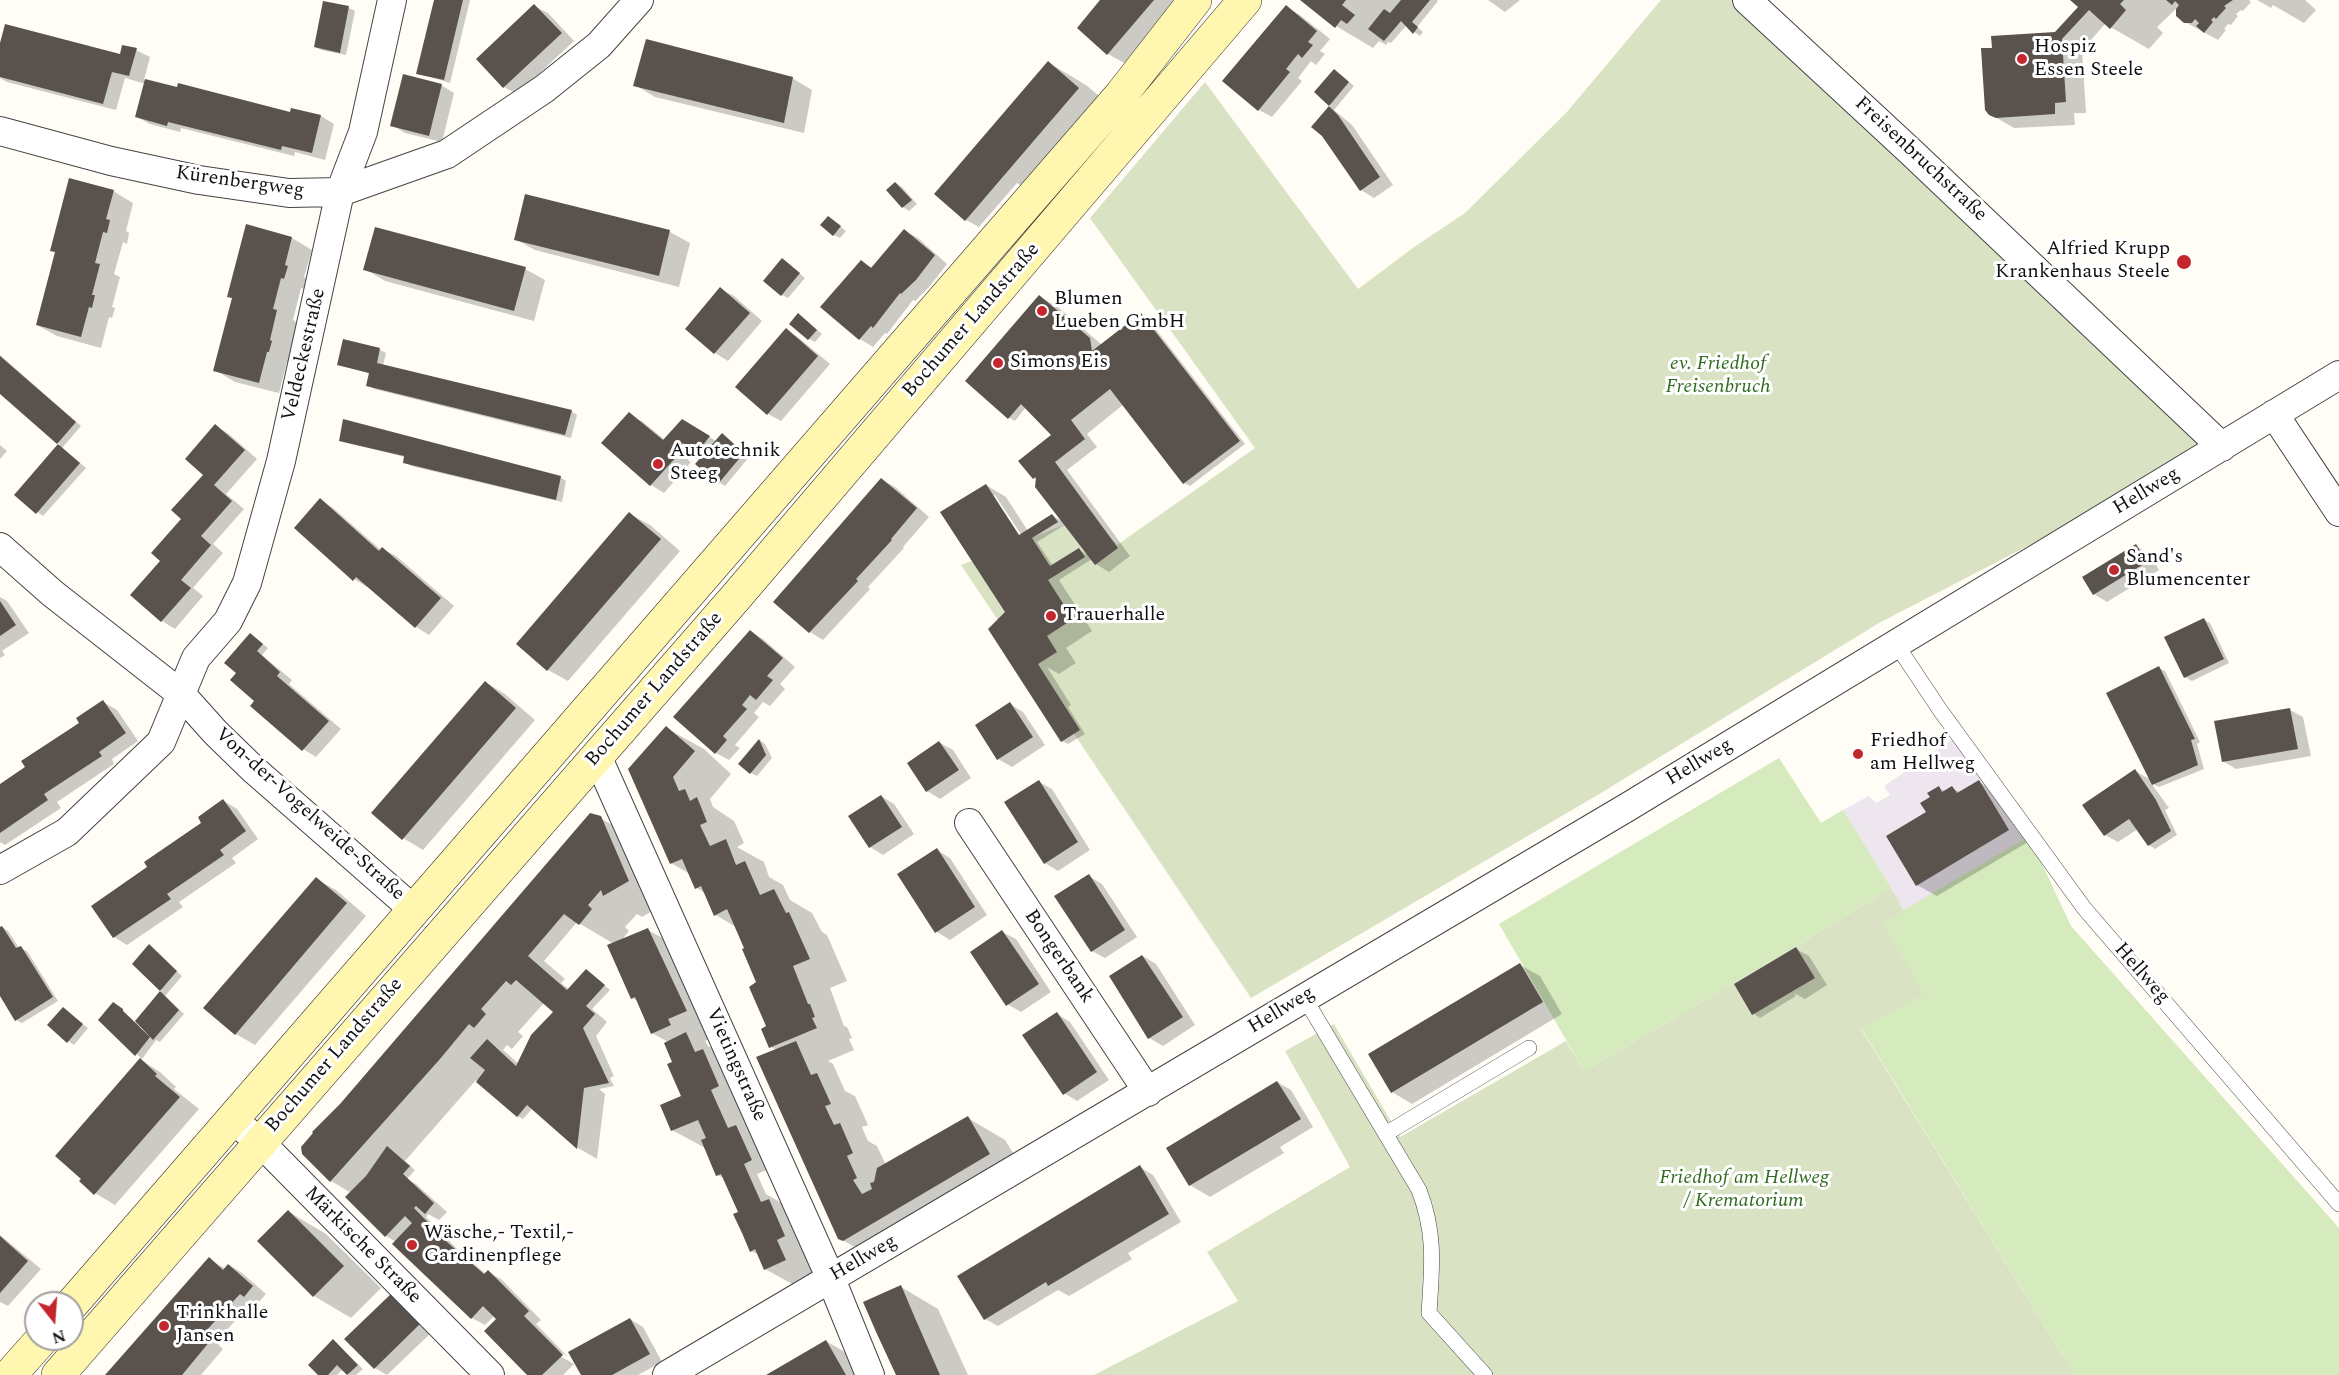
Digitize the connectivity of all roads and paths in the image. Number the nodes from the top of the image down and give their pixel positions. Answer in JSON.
{"nodes":[{"id":1,"x":392,"y":0,"type":"edge"},
{"id":2,"x":639,"y":0,"type":"edge"},
{"id":3,"x":1195,"y":0,"type":"edge"},
{"id":4,"x":1245,"y":0,"type":"edge"},
{"id":5,"x":1747,"y":0,"type":"edge"},
{"id":6,"x":0,"y":130,"type":"edge"},
{"id":7,"x":340,"y":192,"type":"junction"},
{"id":8,"x":2339,"y":375,"type":"edge"},
{"id":9,"x":2274,"y":414,"type":"junction"},
{"id":10,"x":2222,"y":447,"type":"junction"},
{"id":11,"x":2339,"y":513,"type":"edge"},
{"id":12,"x":0,"y":548,"type":"edge"},
{"id":13,"x":1896,"y":644,"type":"junction"},
{"id":14,"x":181,"y":694,"type":"junction"},
{"id":15,"x":597,"y":756,"type":"junction"},
{"id":16,"x":969,"y":823,"type":"dead end"},
{"id":17,"x":0,"y":870,"type":"edge"},
{"id":18,"x":414,"y":909,"type":"junction"},
{"id":19,"x":1305,"y":998,"type":"junction"},
{"id":20,"x":1529,"y":1048,"type":"dead end"},
{"id":21,"x":1148,"y":1092,"type":"junction"},
{"id":22,"x":232,"y":1119,"type":"junction"},
{"id":23,"x":1387,"y":1133,"type":"junction"},
{"id":24,"x":260,"y":1142,"type":"junction"},
{"id":25,"x":2339,"y":1204,"type":"edge"},
{"id":26,"x":831,"y":1279,"type":"junction"},
{"id":27,"x":83,"y":1291,"type":"edge"},
{"id":28,"x":31,"y":1351,"type":"edge"},
{"id":29,"x":10,"y":1375,"type":"edge"},
{"id":30,"x":58,"y":1375,"type":"edge"},
{"id":31,"x":490,"y":1375,"type":"edge"},
{"id":32,"x":667,"y":1375,"type":"edge"},
{"id":33,"x":870,"y":1375,"type":"edge"},
{"id":34,"x":1485,"y":1375,"type":"edge"}],
"edges":[{"from":1,"to":7,"type":"street","name":"Veldeckestraße"},
{"from":2,"to":7,"type":"street","name":"Kürenbergweg"},
{"from":3,"to":18,"type":"main road","name":"Bochumer Landstraße"},
{"from":4,"to":15,"type":"main road","name":"Bochumer Landstraße"},
{"from":5,"to":10,"type":"street","name":"Freisenbruchstraße"},
{"from":6,"to":7,"type":"street","name":"Kürenbergweg"},
{"from":7,"to":14,"type":"street","name":"Veldeckestraße"},
{"from":8,"to":9,"type":"street","name":"Hellweg"},
{"from":9,"to":10,"type":"street","name":"Hellweg"},
{"from":9,"to":11,"type":"street"},
{"from":10,"to":13,"type":"street","name":"Hellweg"},
{"from":12,"to":14,"type":"street","name":"Von-der-Vogelweide-Straße"},
{"from":13,"to":19,"type":"street","name":"Hellweg"},
{"from":13,"to":25,"type":"lane","name":"Hellweg"},
{"from":14,"to":17,"type":"street"},
{"from":14,"to":18,"type":"street","name":"Von-der-Vogelweide-Straße"},
{"from":15,"to":24,"type":"main road","name":"Bochumer Landstraße"},
{"from":15,"to":26,"type":"street","name":"Vietingstraße"},
{"from":16,"to":21,"type":"street","name":"Bongerbank"},
{"from":18,"to":22,"type":"main road","name":"Bochumer Landstraße"},
{"from":19,"to":21,"type":"street","name":"Hellweg"},
{"from":19,"to":23,"type":"lane"},
{"from":20,"to":23,"type":"lane"},
{"from":21,"to":26,"type":"street","name":"Hellweg"},
{"from":22,"to":24,"type":"street","name":"Märkische Straße"},
{"from":22,"to":27,"type":"main road","name":"Bochumer Landstraße"},
{"from":23,"to":34,"type":"lane"},
{"from":24,"to":30,"type":"main road","name":"Bochumer Landstraße"},
{"from":24,"to":31,"type":"street","name":"Märkische Straße"},
{"from":26,"to":32,"type":"street","name":"Hellweg"},
{"from":26,"to":33,"type":"street","name":"Vietingstraße"},
{"from":28,"to":29,"type":"main road"}]}
